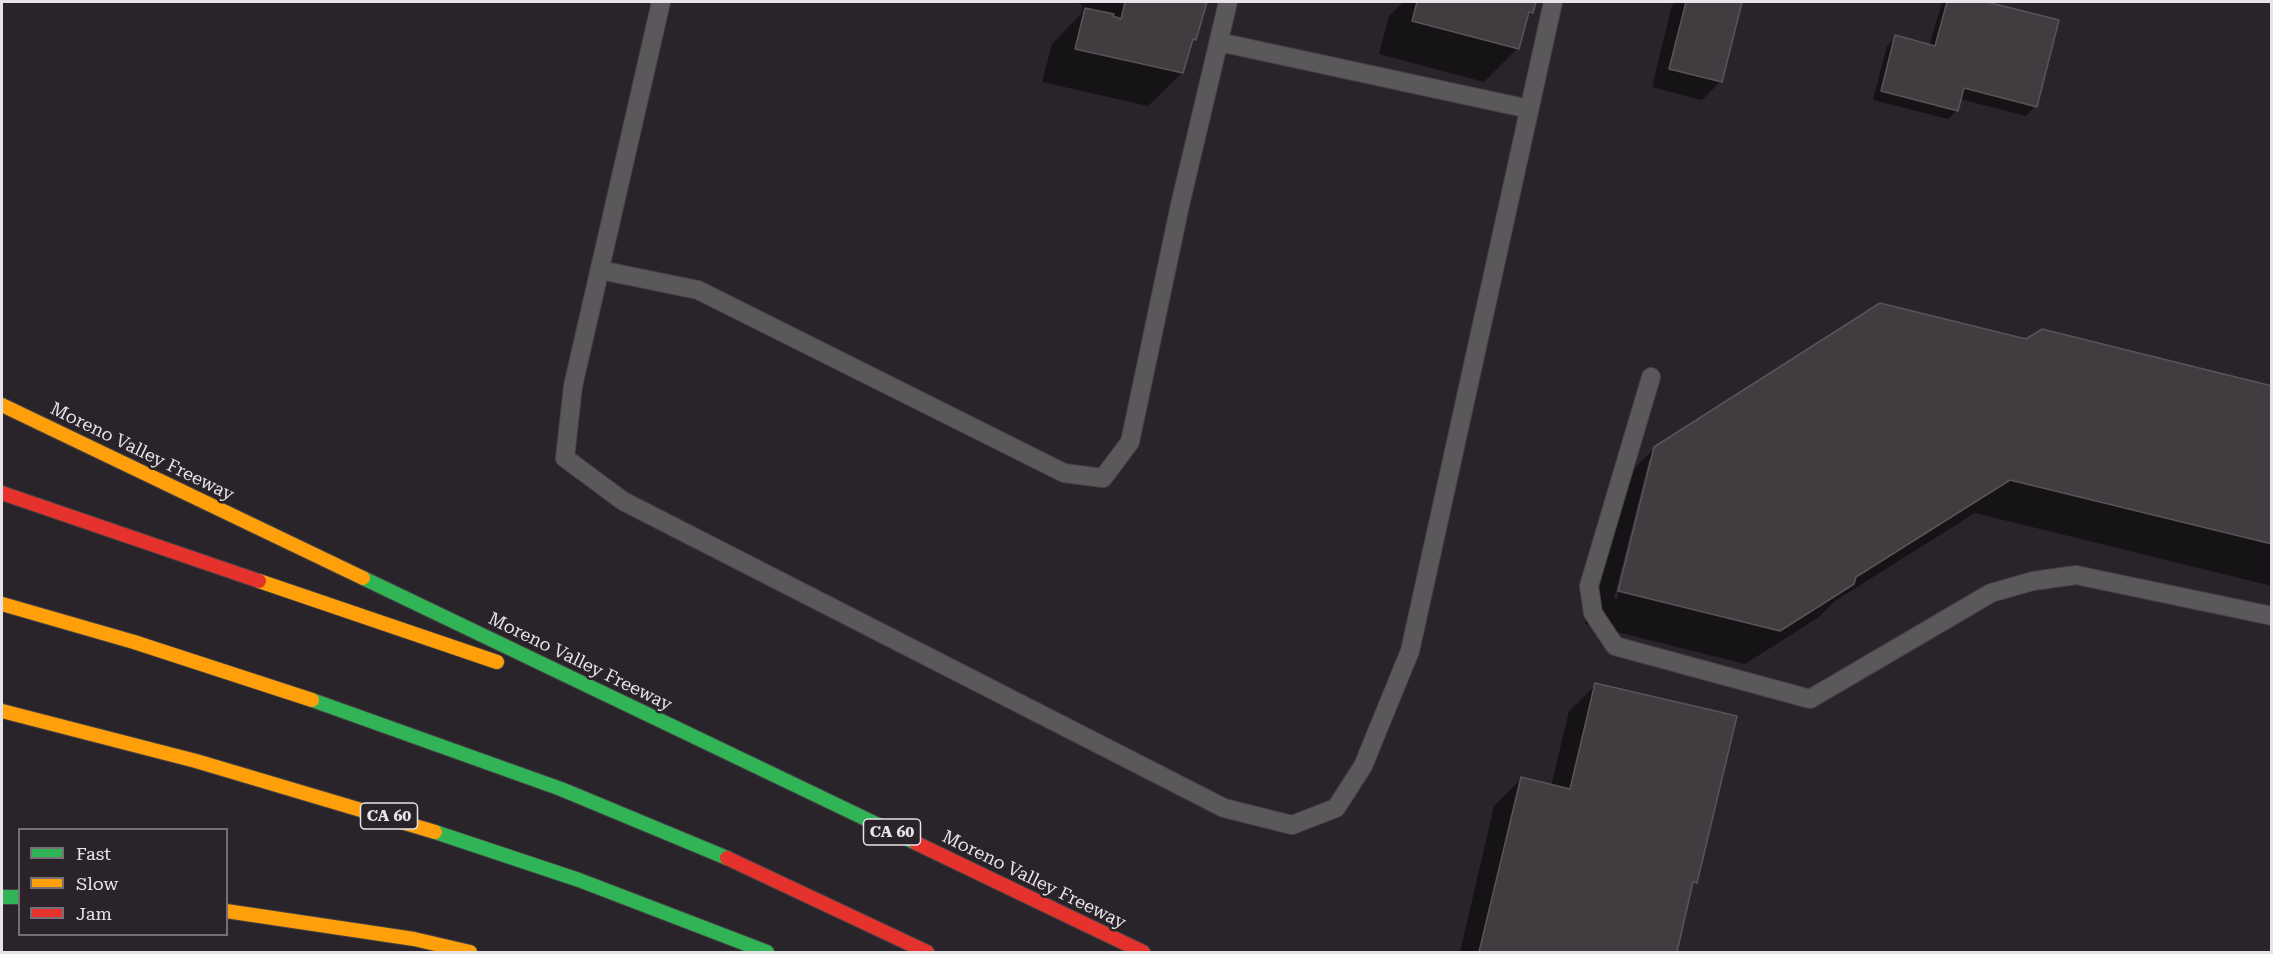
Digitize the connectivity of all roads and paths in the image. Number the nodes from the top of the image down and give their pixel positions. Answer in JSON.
{"nodes":[{"id":1,"x":661,"y":2,"type":"edge"},
{"id":2,"x":1228,"y":2,"type":"edge"},
{"id":3,"x":1553,"y":2,"type":"edge"},
{"id":4,"x":1219,"y":42,"type":"junction"},
{"id":5,"x":1529,"y":109,"type":"junction"},
{"id":6,"x":600,"y":270,"type":"junction"},
{"id":7,"x":1651,"y":377,"type":"dead end"},
{"id":8,"x":2,"y":405,"type":"edge"},
{"id":9,"x":2,"y":493,"type":"edge"},
{"id":10,"x":2,"y":604,"type":"edge"},
{"id":11,"x":2271,"y":616,"type":"edge"},
{"id":12,"x":505,"y":665,"type":"dead end"},
{"id":13,"x":528,"y":672,"type":"dead end"},
{"id":14,"x":2,"y":711,"type":"edge"},
{"id":15,"x":640,"y":711,"type":"junction"},
{"id":16,"x":2,"y":897,"type":"edge"},
{"id":17,"x":18,"y":897,"type":"edge"},
{"id":18,"x":228,"y":911,"type":"edge"},
{"id":19,"x":470,"y":952,"type":"edge"},
{"id":20,"x":767,"y":952,"type":"edge"},
{"id":21,"x":927,"y":952,"type":"edge"},
{"id":22,"x":1143,"y":952,"type":"edge"}],
"edges":[{"from":1,"to":6,"type":"lane"},
{"from":2,"to":4,"type":"lane"},
{"from":3,"to":5,"type":"lane"},
{"from":4,"to":5,"type":"lane"},
{"from":4,"to":6,"type":"lane"},
{"from":5,"to":6,"type":"lane"},
{"from":7,"to":11,"type":"lane"},
{"from":8,"to":15,"type":"highway","name":"Moreno Valley Freeway","number":"CA 60"},
{"from":9,"to":12,"type":"highway"},
{"from":10,"to":21,"type":"highway"},
{"from":13,"to":15,"type":"highway"},
{"from":14,"to":20,"type":"highway","number":"CA 60"},
{"from":15,"to":22,"type":"highway","name":"Moreno Valley Freeway","number":"CA 60"},
{"from":16,"to":17,"type":"highway"},
{"from":18,"to":19,"type":"highway"}]}
